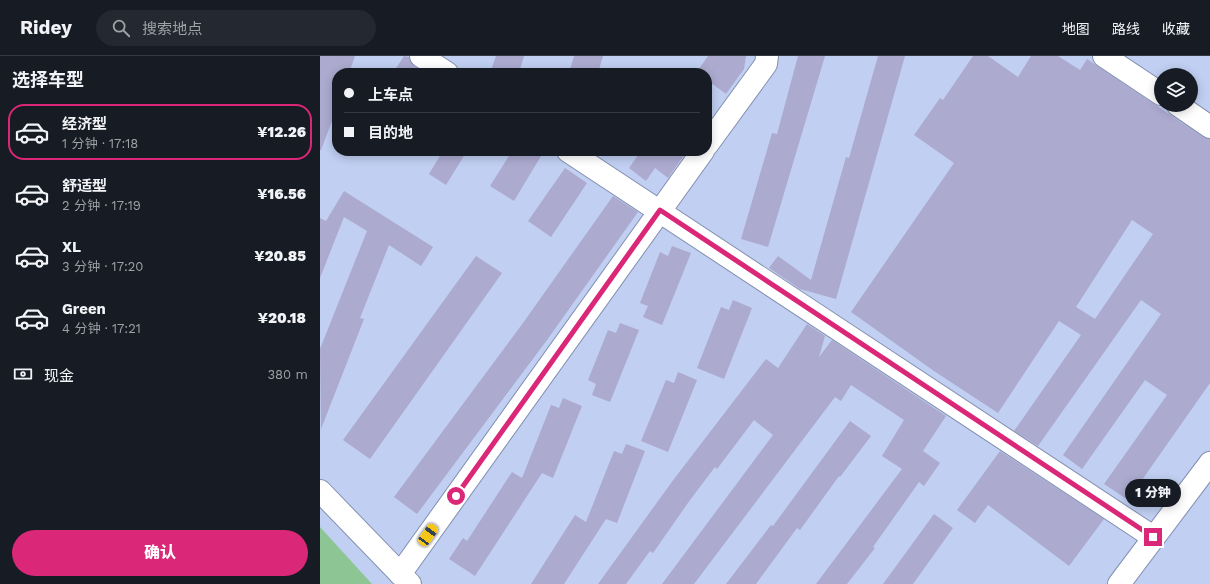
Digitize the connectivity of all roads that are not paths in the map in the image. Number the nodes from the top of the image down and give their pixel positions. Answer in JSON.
{"nodes":[{"id":1,"x":421,"y":56,"type":"edge"},
{"id":2,"x":768,"y":56,"type":"edge"},
{"id":3,"x":1104,"y":56,"type":"edge"},
{"id":4,"x":1128,"y":63,"type":"edge"},
{"id":5,"x":439,"y":68,"type":"edge"},
{"id":6,"x":1154,"y":87,"type":"edge"},
{"id":7,"x":1188,"y":112,"type":"edge"},
{"id":8,"x":1210,"y":127,"type":"edge"},
{"id":9,"x":712,"y":138,"type":"edge"},
{"id":10,"x":576,"y":156,"type":"edge"},
{"id":11,"x":699,"y":156,"type":"edge"},
{"id":12,"x":660,"y":210,"type":"junction"},
{"id":13,"x":1210,"y":463,"type":"edge"},
{"id":14,"x":320,"y":491,"type":"edge"},
{"id":15,"x":1153,"y":537,"type":"junction"},
{"id":16,"x":405,"y":579,"type":"edge"},
{"id":17,"x":1119,"y":584,"type":"edge"}],
"edges":[{"from":1,"to":5,"type":"street"},
{"from":2,"to":9,"type":"street"},
{"from":3,"to":4,"type":"street"},
{"from":4,"to":6,"type":"street"},
{"from":7,"to":8,"type":"street"},
{"from":10,"to":12,"type":"street"},
{"from":11,"to":12,"type":"street"},
{"from":12,"to":15,"type":"street"},
{"from":12,"to":16,"type":"street"},
{"from":13,"to":15,"type":"street"},
{"from":14,"to":16,"type":"street"},
{"from":15,"to":17,"type":"street"}]}
